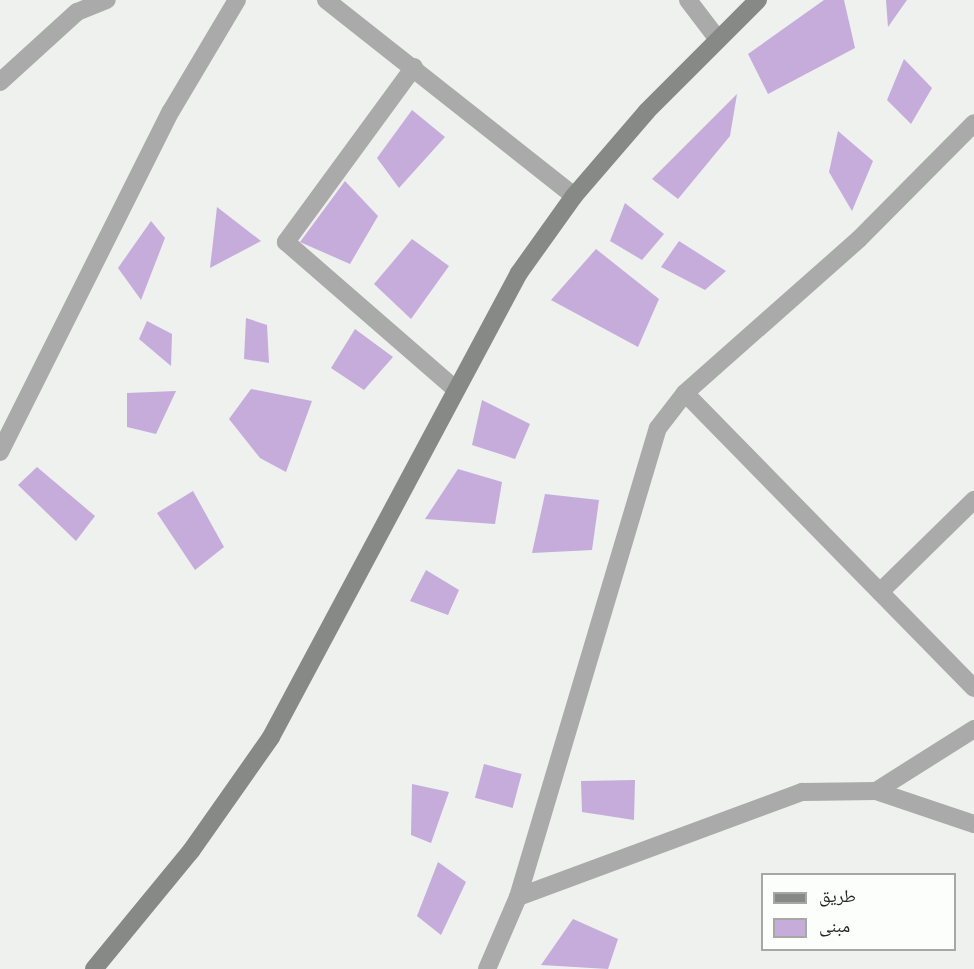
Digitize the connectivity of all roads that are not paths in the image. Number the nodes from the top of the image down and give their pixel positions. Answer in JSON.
{"nodes":[{"id":1,"x":107,"y":0,"type":"edge"},
{"id":2,"x":237,"y":0,"type":"edge"},
{"id":3,"x":327,"y":0,"type":"edge"},
{"id":4,"x":688,"y":0,"type":"edge"},
{"id":5,"x":758,"y":0,"type":"edge"},
{"id":6,"x":717,"y":38,"type":"junction"},
{"id":7,"x":414,"y":67,"type":"junction"},
{"id":8,"x":0,"y":82,"type":"edge"},
{"id":9,"x":974,"y":123,"type":"edge"},
{"id":10,"x":574,"y":196,"type":"junction"},
{"id":11,"x":454,"y":388,"type":"junction"},
{"id":12,"x":686,"y":393,"type":"junction"},
{"id":13,"x":0,"y":453,"type":"edge"},
{"id":14,"x":974,"y":500,"type":"edge"},
{"id":15,"x":880,"y":592,"type":"junction"},
{"id":16,"x":974,"y":688,"type":"edge"},
{"id":17,"x":974,"y":729,"type":"edge"},
{"id":18,"x":876,"y":791,"type":"junction"},
{"id":19,"x":974,"y":824,"type":"edge"},
{"id":20,"x":518,"y":897,"type":"junction"},
{"id":21,"x":94,"y":969,"type":"edge"},
{"id":22,"x":488,"y":969,"type":"edge"}],
"edges":[{"from":1,"to":8,"type":"street"},
{"from":2,"to":13,"type":"street"},
{"from":3,"to":7,"type":"street"},
{"from":4,"to":6,"type":"street"},
{"from":5,"to":6,"type":"main road"},
{"from":6,"to":10,"type":"main road"},
{"from":7,"to":10,"type":"street"},
{"from":7,"to":11,"type":"street"},
{"from":9,"to":12,"type":"street"},
{"from":10,"to":11,"type":"main road"},
{"from":11,"to":21,"type":"main road"},
{"from":12,"to":15,"type":"street"},
{"from":12,"to":20,"type":"street"},
{"from":14,"to":15,"type":"street"},
{"from":15,"to":16,"type":"street"},
{"from":17,"to":18,"type":"street"},
{"from":18,"to":19,"type":"street"},
{"from":18,"to":20,"type":"street"},
{"from":20,"to":22,"type":"street"}]}
